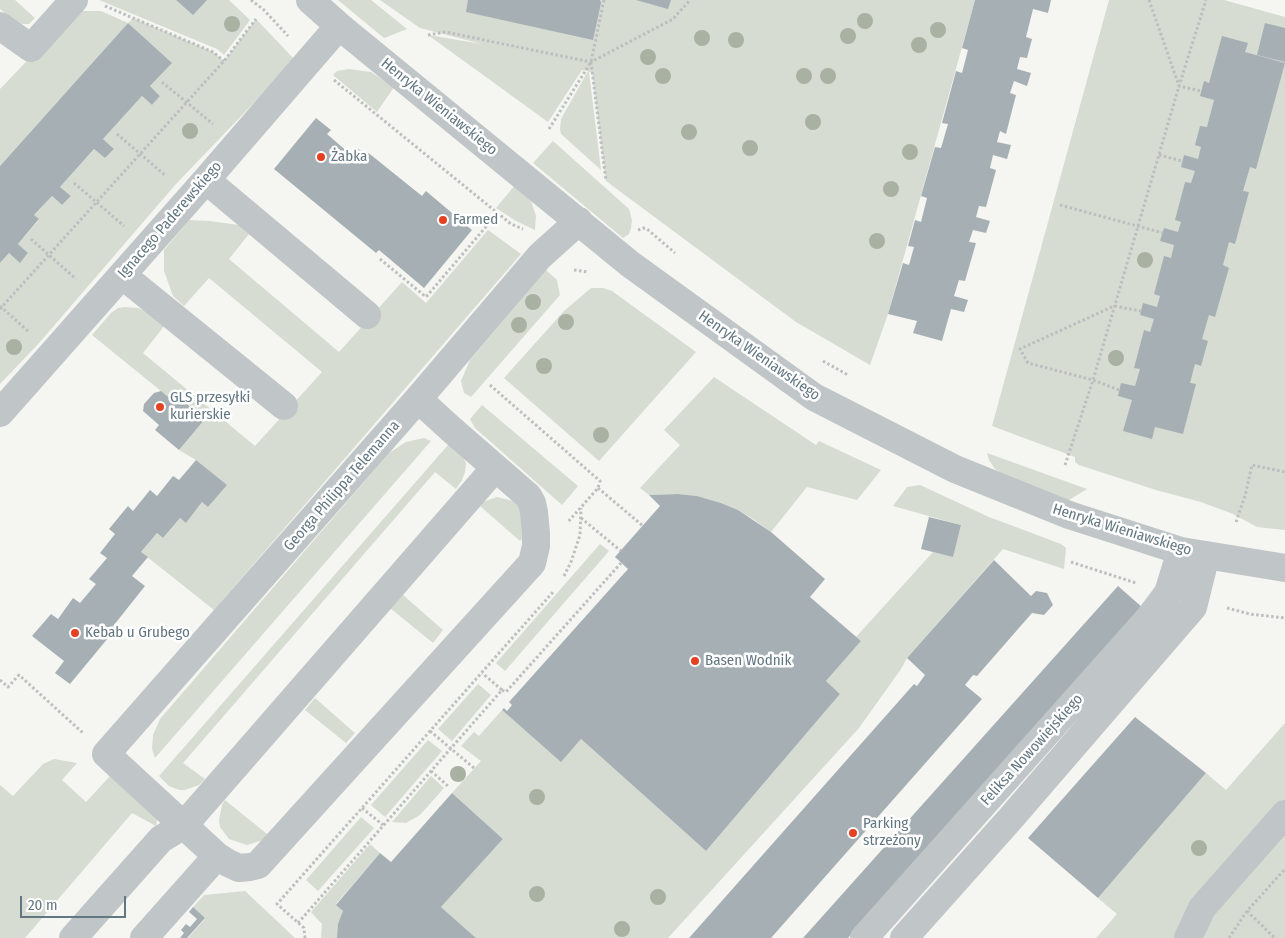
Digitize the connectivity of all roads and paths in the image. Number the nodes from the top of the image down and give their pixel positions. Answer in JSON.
{"nodes":[{"id":1,"x":310,"y":0,"type":"edge"},
{"id":2,"x":604,"y":0,"type":"edge"},
{"id":3,"x":690,"y":0,"type":"edge"},
{"id":4,"x":1149,"y":0,"type":"edge"},
{"id":5,"x":1206,"y":0,"type":"edge"},
{"id":6,"x":73,"y":2,"type":"edge"},
{"id":7,"x":256,"y":19,"type":"dead end"},
{"id":8,"x":0,"y":26,"type":"edge"},
{"id":9,"x":339,"y":26,"type":"junction"},
{"id":10,"x":428,"y":35,"type":"dead end"},
{"id":11,"x":224,"y":61,"type":"junction"},
{"id":12,"x":591,"y":62,"type":"junction"},
{"id":13,"x":162,"y":82,"type":"dead end"},
{"id":14,"x":1179,"y":86,"type":"junction"},
{"id":15,"x":1201,"y":91,"type":"dead end"},
{"id":16,"x":187,"y":102,"type":"junction"},
{"id":17,"x":217,"y":128,"type":"dead end"},
{"id":18,"x":549,"y":129,"type":"dead end"},
{"id":19,"x":117,"y":134,"type":"dead end"},
{"id":20,"x":140,"y":154,"type":"junction"},
{"id":21,"x":1159,"y":155,"type":"junction"},
{"id":22,"x":1182,"y":161,"type":"dead end"},
{"id":23,"x":169,"y":178,"type":"dead end"},
{"id":24,"x":206,"y":180,"type":"junction"},
{"id":25,"x":606,"y":181,"type":"dead end"},
{"id":26,"x":74,"y":183,"type":"dead end"},
{"id":27,"x":96,"y":202,"type":"junction"},
{"id":28,"x":1060,"y":205,"type":"dead end"},
{"id":29,"x":579,"y":221,"type":"junction"},
{"id":30,"x":490,"y":222,"type":"dead end"},
{"id":31,"x":1138,"y":227,"type":"junction"},
{"id":32,"x":126,"y":228,"type":"dead end"},
{"id":33,"x":1162,"y":233,"type":"dead end"},
{"id":34,"x":31,"y":239,"type":"dead end"},
{"id":35,"x":49,"y":255,"type":"junction"},
{"id":36,"x":380,"y":259,"type":"dead end"},
{"id":37,"x":122,"y":275,"type":"junction"},
{"id":38,"x":79,"y":281,"type":"dead end"},
{"id":39,"x":1114,"y":306,"type":"junction"},
{"id":40,"x":1,"y":307,"type":"edge"},
{"id":41,"x":1141,"y":311,"type":"dead end"},
{"id":42,"x":367,"y":315,"type":"dead end"},
{"id":43,"x":34,"y":336,"type":"dead end"},
{"id":44,"x":1093,"y":380,"type":"junction"},
{"id":45,"x":490,"y":386,"type":"dead end"},
{"id":46,"x":1119,"y":390,"type":"dead end"},
{"id":47,"x":418,"y":399,"type":"junction"},
{"id":48,"x":284,"y":406,"type":"dead end"},
{"id":49,"x":0,"y":413,"type":"edge"},
{"id":50,"x":1064,"y":465,"type":"dead end"},
{"id":51,"x":495,"y":468,"type":"junction"},
{"id":52,"x":1285,"y":472,"type":"edge"},
{"id":53,"x":598,"y":488,"type":"junction"},
{"id":54,"x":581,"y":508,"type":"junction"},
{"id":55,"x":581,"y":518,"type":"junction"},
{"id":56,"x":1236,"y":522,"type":"dead end"},
{"id":57,"x":643,"y":526,"type":"dead end"},
{"id":58,"x":621,"y":551,"type":"dead end"},
{"id":59,"x":1194,"y":553,"type":"junction"},
{"id":60,"x":532,"y":563,"type":"junction"},
{"id":61,"x":621,"y":563,"type":"dead end"},
{"id":62,"x":1285,"y":568,"type":"edge"},
{"id":63,"x":561,"y":580,"type":"dead end"},
{"id":64,"x":558,"y":586,"type":"dead end"},
{"id":65,"x":482,"y":673,"type":"junction"},
{"id":66,"x":0,"y":680,"type":"edge"},
{"id":67,"x":502,"y":690,"type":"junction"},
{"id":68,"x":430,"y":731,"type":"junction"},
{"id":69,"x":450,"y":749,"type":"junction"},
{"id":70,"x":106,"y":754,"type":"junction"},
{"id":71,"x":474,"y":768,"type":"dead end"},
{"id":72,"x":430,"y":771,"type":"junction"},
{"id":73,"x":449,"y":787,"type":"dead end"},
{"id":74,"x":362,"y":808,"type":"junction"},
{"id":75,"x":1285,"y":814,"type":"edge"},
{"id":76,"x":184,"y":825,"type":"junction"},
{"id":77,"x":383,"y":825,"type":"junction"},
{"id":78,"x":217,"y":856,"type":"junction"},
{"id":79,"x":1285,"y":869,"type":"edge"},
{"id":80,"x":1246,"y":911,"type":"junction"},
{"id":81,"x":298,"y":923,"type":"junction"},
{"id":82,"x":73,"y":938,"type":"edge"},
{"id":83,"x":144,"y":938,"type":"edge"},
{"id":84,"x":305,"y":938,"type":"edge"},
{"id":85,"x":864,"y":938,"type":"edge"},
{"id":86,"x":904,"y":938,"type":"edge"},
{"id":87,"x":1188,"y":938,"type":"edge"},
{"id":88,"x":1229,"y":938,"type":"edge"},
{"id":89,"x":1275,"y":938,"type":"edge"}],
"edges":[{"from":1,"to":9,"type":"street","name":"Henryka Wieniawskiego"},
{"from":2,"to":12,"type":"path"},
{"from":3,"to":12,"type":"path"},
{"from":4,"to":14,"type":"path"},
{"from":5,"to":14,"type":"path"},
{"from":6,"to":8,"type":"street"},
{"from":6,"to":11,"type":"path"},
{"from":7,"to":11,"type":"path"},
{"from":9,"to":24,"type":"street","name":"Ignacego Paderewskiego"},
{"from":9,"to":29,"type":"street","name":"Henryka Wieniawskiego"},
{"from":10,"to":12,"type":"path"},
{"from":11,"to":16,"type":"path"},
{"from":12,"to":18,"type":"path"},
{"from":12,"to":25,"type":"path"},
{"from":13,"to":16,"type":"path"},
{"from":14,"to":15,"type":"path"},
{"from":14,"to":21,"type":"path"},
{"from":16,"to":17,"type":"path"},
{"from":16,"to":20,"type":"path"},
{"from":19,"to":20,"type":"path"},
{"from":20,"to":23,"type":"path"},
{"from":20,"to":27,"type":"path"},
{"from":21,"to":22,"type":"path"},
{"from":21,"to":31,"type":"path"},
{"from":24,"to":37,"type":"street","name":"Ignacego Paderewskiego"},
{"from":24,"to":42,"type":"street"},
{"from":26,"to":27,"type":"path"},
{"from":27,"to":32,"type":"path"},
{"from":27,"to":35,"type":"path"},
{"from":28,"to":31,"type":"path"},
{"from":29,"to":47,"type":"street","name":"Georga Philippa Telemanna"},
{"from":29,"to":59,"type":"street","name":"Henryka Wieniawskiego"},
{"from":30,"to":36,"type":"path"},
{"from":31,"to":33,"type":"path"},
{"from":31,"to":39,"type":"path"},
{"from":34,"to":35,"type":"path"},
{"from":35,"to":38,"type":"path"},
{"from":35,"to":40,"type":"path"},
{"from":37,"to":48,"type":"street"},
{"from":37,"to":49,"type":"street","name":"Ignacego Paderewskiego"},
{"from":39,"to":41,"type":"path"},
{"from":39,"to":44,"type":"path"},
{"from":39,"to":44,"type":"path"},
{"from":40,"to":43,"type":"path"},
{"from":44,"to":46,"type":"path"},
{"from":44,"to":50,"type":"path"},
{"from":45,"to":53,"type":"path"},
{"from":47,"to":51,"type":"street"},
{"from":47,"to":70,"type":"street","name":"Georga Philippa Telemanna"},
{"from":51,"to":60,"type":"street"},
{"from":51,"to":76,"type":"street"},
{"from":52,"to":56,"type":"path"},
{"from":53,"to":54,"type":"path"},
{"from":53,"to":57,"type":"path"},
{"from":54,"to":55,"type":"path"},
{"from":54,"to":60,"type":"path"},
{"from":55,"to":58,"type":"path"},
{"from":55,"to":63,"type":"path"},
{"from":59,"to":62,"type":"street","name":"Henryka Wieniawskiego"},
{"from":59,"to":85,"type":"street","name":"Feliksa Nowowiejskiego"},
{"from":59,"to":86,"type":"street","name":"Feliksa Nowowiejskiego"},
{"from":60,"to":78,"type":"street"},
{"from":61,"to":67,"type":"path"},
{"from":64,"to":65,"type":"path"},
{"from":65,"to":67,"type":"path"},
{"from":65,"to":68,"type":"path"},
{"from":66,"to":70,"type":"path"},
{"from":67,"to":69,"type":"path"},
{"from":68,"to":69,"type":"path"},
{"from":68,"to":74,"type":"path"},
{"from":69,"to":71,"type":"path"},
{"from":69,"to":72,"type":"path"},
{"from":70,"to":76,"type":"street"},
{"from":72,"to":73,"type":"path"},
{"from":72,"to":77,"type":"path"},
{"from":74,"to":77,"type":"path"},
{"from":74,"to":81,"type":"path"},
{"from":75,"to":87,"type":"street"},
{"from":76,"to":78,"type":"street"},
{"from":76,"to":82,"type":"street"},
{"from":77,"to":81,"type":"path"},
{"from":78,"to":83,"type":"street"},
{"from":79,"to":80,"type":"path"},
{"from":80,"to":88,"type":"path"},
{"from":80,"to":89,"type":"path"},
{"from":81,"to":84,"type":"path"}]}
